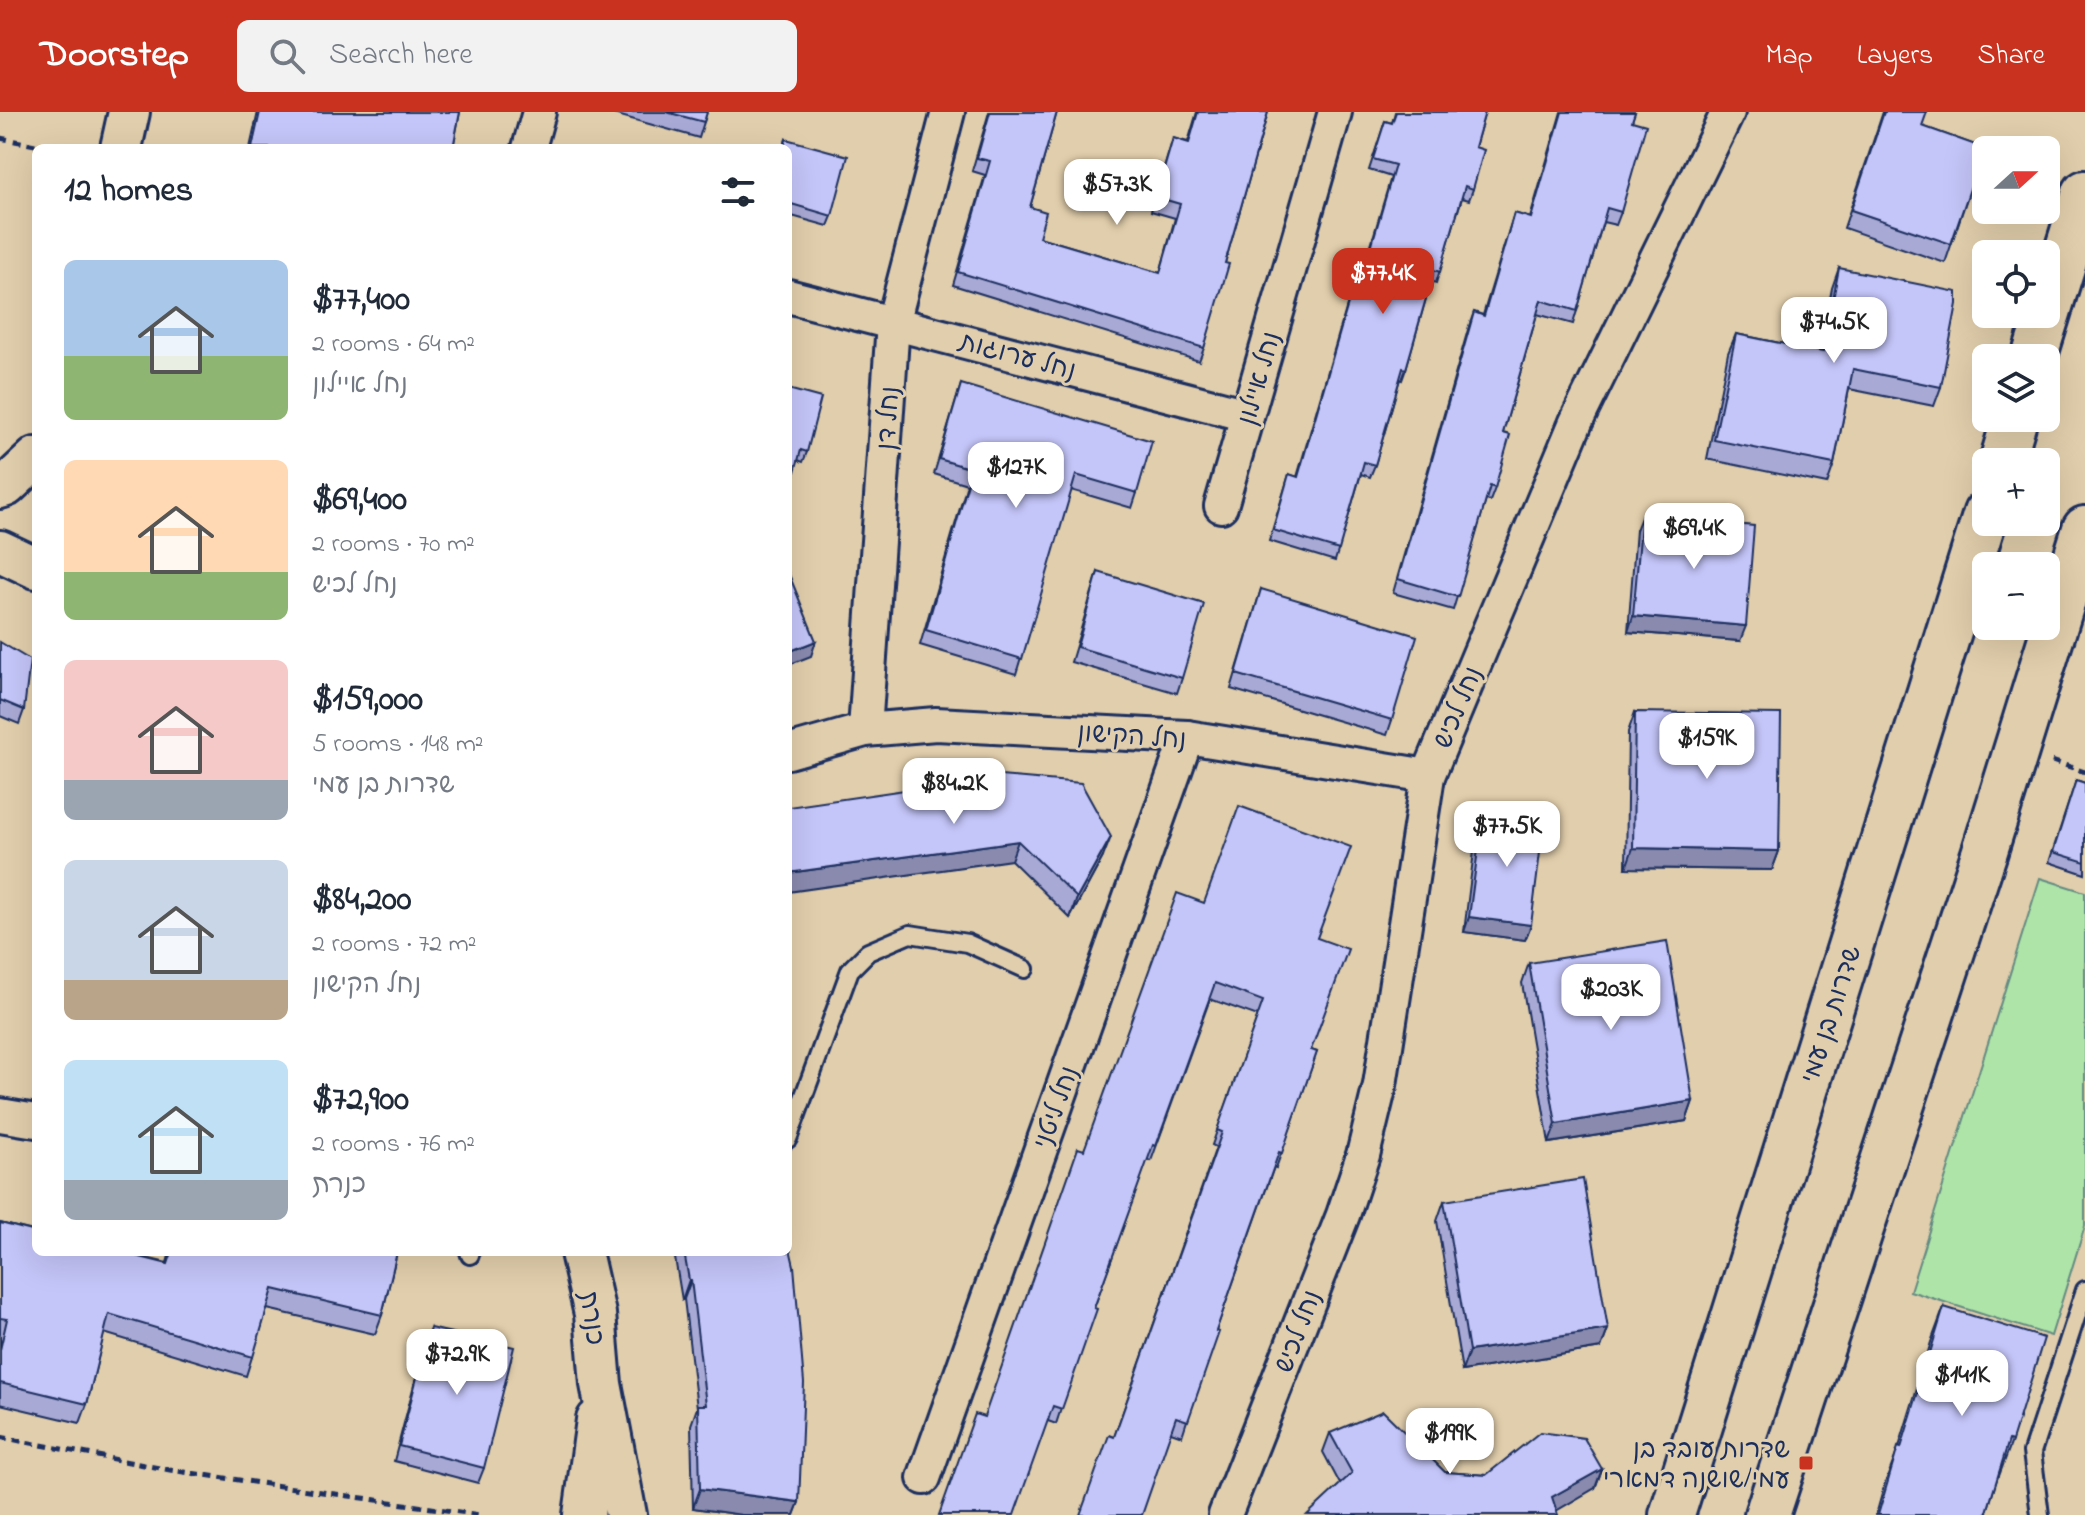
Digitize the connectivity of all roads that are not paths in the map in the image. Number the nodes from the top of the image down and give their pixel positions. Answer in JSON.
{"nodes":[{"id":1,"x":129,"y":112,"type":"edge"},
{"id":2,"x":539,"y":112,"type":"edge"},
{"id":3,"x":948,"y":112,"type":"edge"},
{"id":4,"x":1335,"y":112,"type":"edge"},
{"id":5,"x":1728,"y":112,"type":"edge"},
{"id":6,"x":122,"y":144,"type":"edge"},
{"id":7,"x":530,"y":144,"type":"edge"},
{"id":8,"x":2085,"y":193,"type":"edge"},
{"id":9,"x":792,"y":297,"type":"edge"},
{"id":10,"x":893,"y":323,"type":"junction"},
{"id":11,"x":2038,"y":344,"type":"edge"},
{"id":12,"x":1247,"y":415,"type":"junction"},
{"id":13,"x":32,"y":462,"type":"edge"},
{"id":14,"x":0,"y":488,"type":"edge"},
{"id":15,"x":1221,"y":506,"type":"dead end"},
{"id":16,"x":2085,"y":529,"type":"edge"},
{"id":17,"x":1979,"y":536,"type":"edge"},
{"id":18,"x":865,"y":730,"type":"junction"},
{"id":19,"x":1187,"y":737,"type":"junction"},
{"id":20,"x":792,"y":751,"type":"edge"},
{"id":21,"x":1428,"y":776,"type":"junction"},
{"id":22,"x":1025,"y":969,"type":"dead end"},
{"id":23,"x":0,"y":1115,"type":"edge"},
{"id":24,"x":32,"y":1120,"type":"edge"},
{"id":25,"x":792,"y":1128,"type":"edge"},
{"id":26,"x":582,"y":1256,"type":"edge"},
{"id":27,"x":2085,"y":1290,"type":"edge"},
{"id":28,"x":601,"y":1384,"type":"junction"},
{"id":29,"x":924,"y":1478,"type":"dead end"},
{"id":30,"x":584,"y":1515,"type":"edge"},
{"id":31,"x":626,"y":1515,"type":"edge"},
{"id":32,"x":1225,"y":1515,"type":"edge"},
{"id":33,"x":1672,"y":1515,"type":"edge"},
{"id":34,"x":1767,"y":1515,"type":"edge"},
{"id":35,"x":2040,"y":1515,"type":"edge"}],
"edges":[{"from":1,"to":6,"type":"street"},
{"from":2,"to":7,"type":"street"},
{"from":3,"to":10,"type":"street","name":"נחל דן"},
{"from":4,"to":12,"type":"street","name":"נחל איילון"},
{"from":5,"to":21,"type":"street","name":"נחל לכיש"},
{"from":8,"to":11,"type":"main road"},
{"from":9,"to":10,"type":"street","name":"נחל ערוגות"},
{"from":10,"to":12,"type":"street","name":"נחל ערוגות"},
{"from":10,"to":18,"type":"street","name":"נחל דן"},
{"from":12,"to":15,"type":"street","name":"נחל איילון"},
{"from":13,"to":14,"type":"street"},
{"from":16,"to":34,"type":"main road"},
{"from":17,"to":33,"type":"main road","name":"שדרות בן עמי"},
{"from":18,"to":19,"type":"street","name":"נחל הקישון"},
{"from":18,"to":20,"type":"street","name":"נחל הקישון"},
{"from":19,"to":21,"type":"street","name":"נחל הקישון"},
{"from":19,"to":29,"type":"street","name":"נחל ליטני"},
{"from":21,"to":32,"type":"street","name":"נחל לכיש"},
{"from":22,"to":25,"type":"lane"},
{"from":23,"to":24,"type":"street"},
{"from":26,"to":28,"type":"street","name":"כנרת"},
{"from":27,"to":35,"type":"lane"},
{"from":28,"to":30,"type":"street","name":"כנרת"},
{"from":28,"to":31,"type":"street","name":"כנרת"}]}
